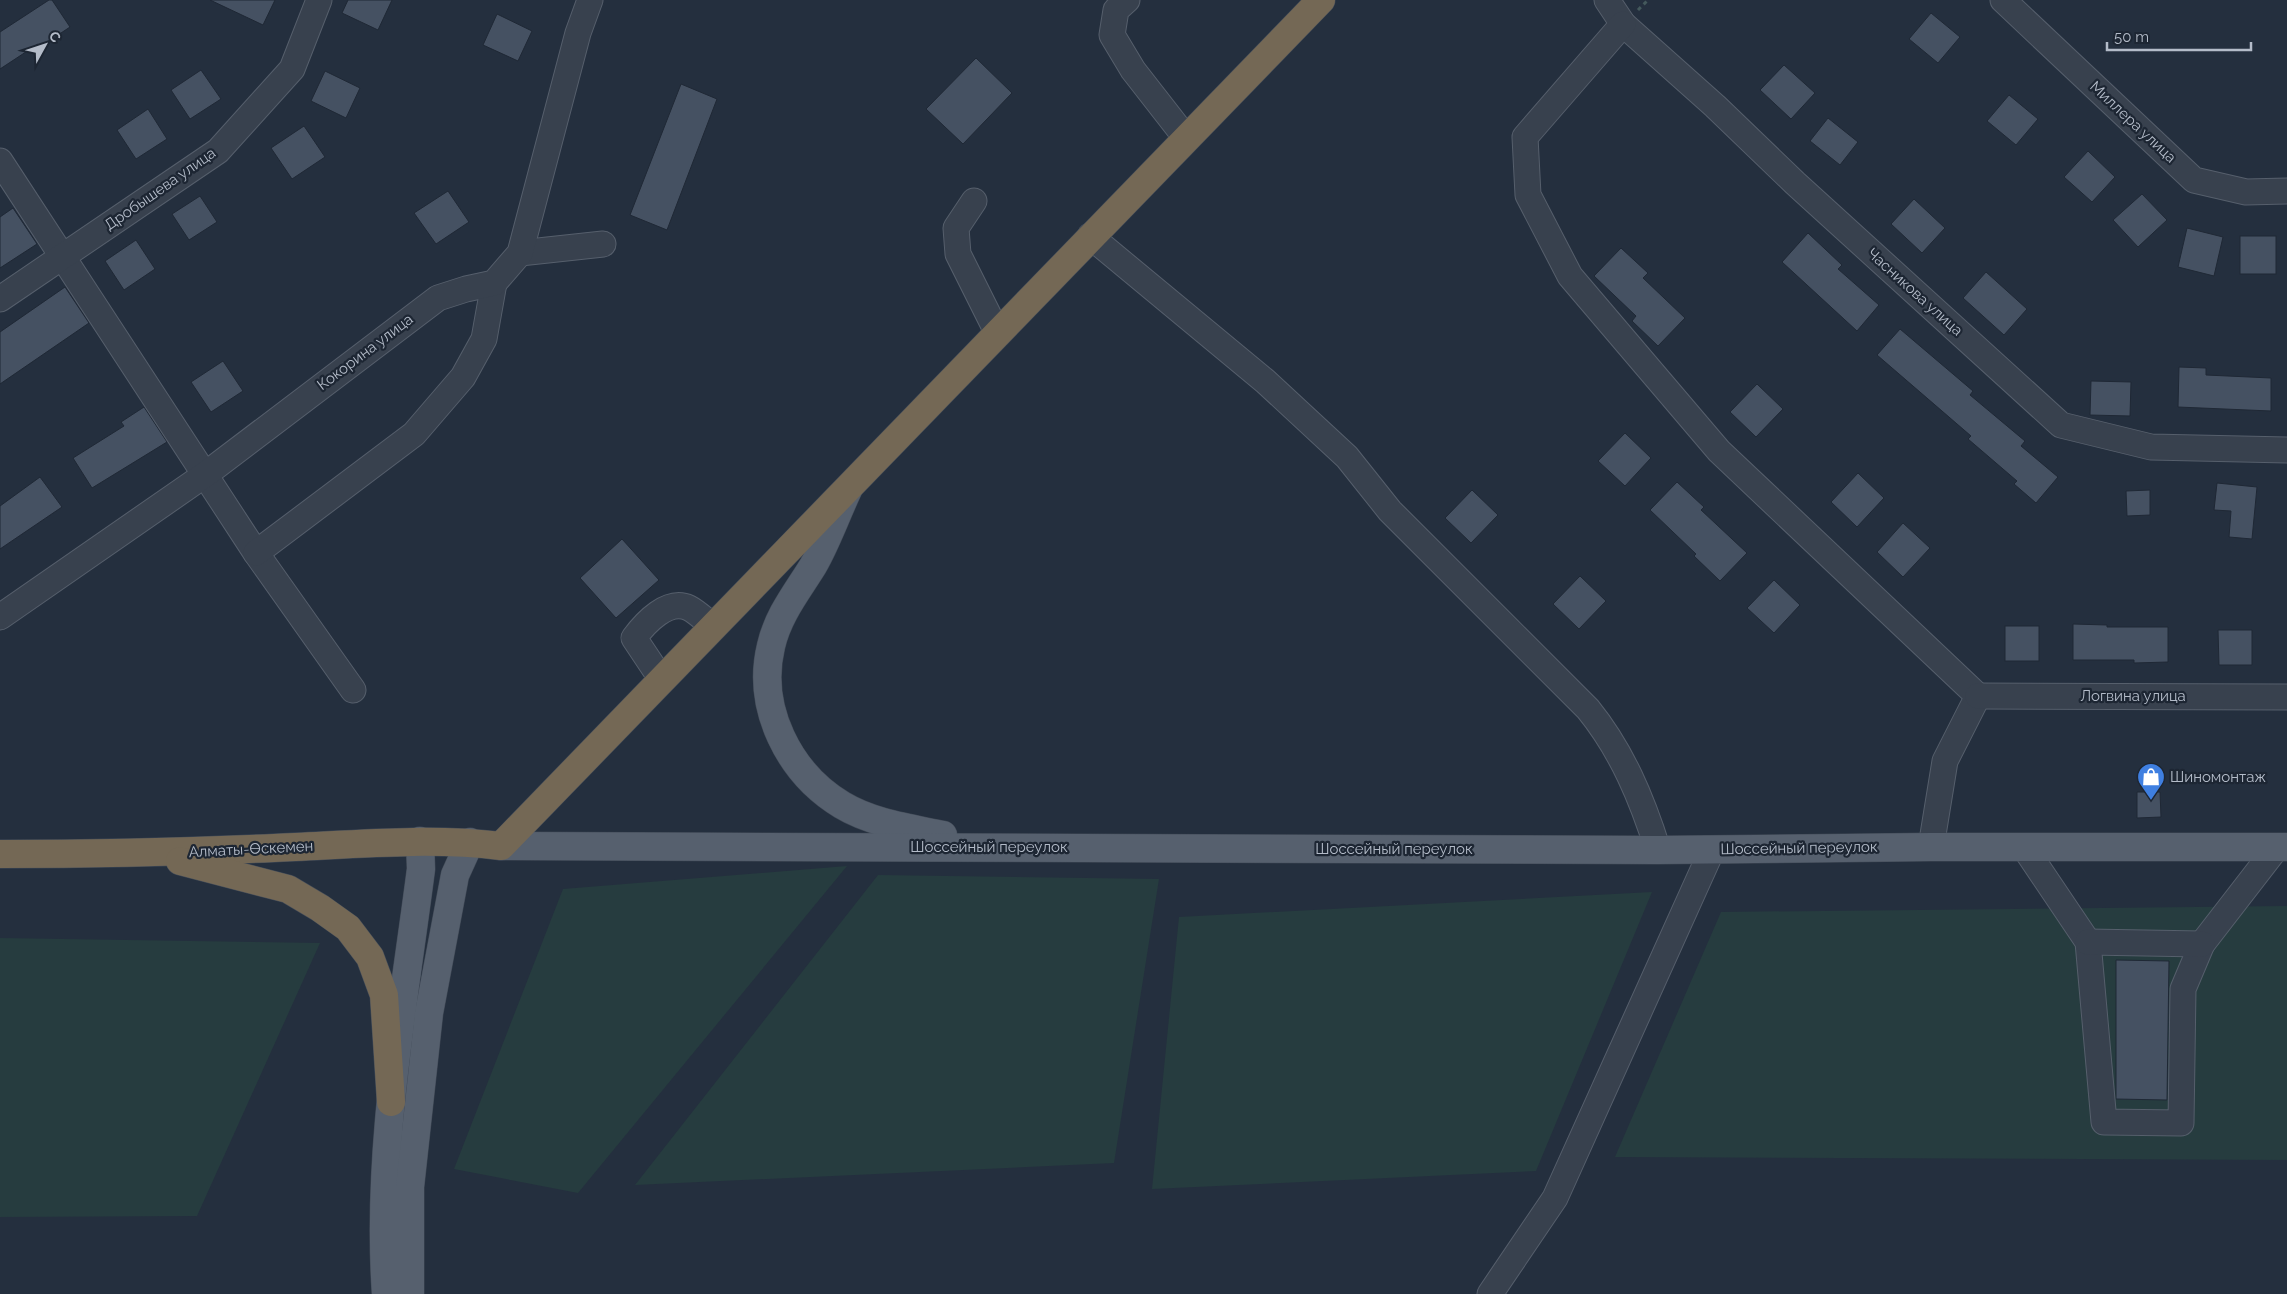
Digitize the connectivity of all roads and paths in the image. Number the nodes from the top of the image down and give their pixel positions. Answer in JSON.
{"nodes":[{"id":1,"x":319,"y":0,"type":"edge"},
{"id":2,"x":590,"y":0,"type":"edge"},
{"id":3,"x":1127,"y":0,"type":"edge"},
{"id":4,"x":1321,"y":0,"type":"edge"},
{"id":5,"x":1607,"y":0,"type":"edge"},
{"id":6,"x":2002,"y":0,"type":"edge"},
{"id":7,"x":1623,"y":24,"type":"junction"},
{"id":8,"x":1186,"y":138,"type":"junction"},
{"id":9,"x":0,"y":161,"type":"edge"},
{"id":10,"x":2287,"y":192,"type":"edge"},
{"id":11,"x":974,"y":201,"type":"dead end"},
{"id":12,"x":1090,"y":236,"type":"junction"},
{"id":13,"x":603,"y":244,"type":"dead end"},
{"id":14,"x":520,"y":253,"type":"junction"},
{"id":15,"x":64,"y":256,"type":"junction"},
{"id":16,"x":494,"y":283,"type":"junction"},
{"id":17,"x":0,"y":298,"type":"edge"},
{"id":18,"x":997,"y":332,"type":"junction"},
{"id":19,"x":2287,"y":450,"type":"edge"},
{"id":20,"x":206,"y":474,"type":"junction"},
{"id":21,"x":849,"y":488,"type":"junction"},
{"id":22,"x":256,"y":553,"type":"junction"},
{"id":23,"x":0,"y":617,"type":"edge"},
{"id":24,"x":714,"y":627,"type":"junction"},
{"id":25,"x":662,"y":680,"type":"junction"},
{"id":26,"x":353,"y":690,"type":"dead end"},
{"id":27,"x":1978,"y":696,"type":"junction"},
{"id":28,"x":2287,"y":697,"type":"edge"},
{"id":29,"x":420,"y":841,"type":"junction"},
{"id":30,"x":470,"y":842,"type":"junction"},
{"id":31,"x":501,"y":846,"type":"junction"},
{"id":32,"x":1931,"y":846,"type":"junction"},
{"id":33,"x":996,"y":847,"type":"junction"},
{"id":34,"x":2024,"y":847,"type":"junction"},
{"id":35,"x":2282,"y":847,"type":"edge"},
{"id":36,"x":1658,"y":850,"type":"junction"},
{"id":37,"x":1712,"y":850,"type":"junction"},
{"id":38,"x":150,"y":853,"type":"junction"},
{"id":39,"x":0,"y":854,"type":"edge"},
{"id":40,"x":2088,"y":942,"type":"junction"},
{"id":41,"x":2202,"y":944,"type":"junction"},
{"id":42,"x":391,"y":1102,"type":"junction"},
{"id":43,"x":386,"y":1294,"type":"edge"},
{"id":44,"x":410,"y":1294,"type":"edge"},
{"id":45,"x":1490,"y":1294,"type":"edge"}],
"edges":[{"from":1,"to":15,"type":"street","name":"Дробышева улица"},
{"from":2,"to":14,"type":"street"},
{"from":3,"to":8,"type":"street"},
{"from":4,"to":8,"type":"highway"},
{"from":5,"to":7,"type":"street","name":"Часникова улица"},
{"from":6,"to":10,"type":"street","name":"Миллера улица"},
{"from":7,"to":19,"type":"street","name":"Часникова улица"},
{"from":7,"to":27,"type":"street"},
{"from":8,"to":12,"type":"highway"},
{"from":9,"to":15,"type":"street"},
{"from":11,"to":18,"type":"street"},
{"from":12,"to":18,"type":"highway"},
{"from":12,"to":36,"type":"street"},
{"from":13,"to":14,"type":"street"},
{"from":14,"to":16,"type":"street"},
{"from":15,"to":17,"type":"street","name":"Дробышева улица"},
{"from":15,"to":20,"type":"street"},
{"from":16,"to":20,"type":"street","name":"Кокорина улица"},
{"from":16,"to":22,"type":"street"},
{"from":18,"to":21,"type":"highway"},
{"from":20,"to":22,"type":"street"},
{"from":20,"to":23,"type":"street","name":"Кокорина улица"},
{"from":21,"to":24,"type":"highway"},
{"from":21,"to":33,"type":"main road"},
{"from":22,"to":26,"type":"street"},
{"from":24,"to":25,"type":"highway"},
{"from":24,"to":25,"type":"street"},
{"from":25,"to":31,"type":"highway"},
{"from":27,"to":28,"type":"street","name":"Логвина улица"},
{"from":27,"to":32,"type":"street"},
{"from":29,"to":30,"type":"highway","name":"Алматы-Өскемен"},
{"from":29,"to":38,"type":"highway","name":"Алматы-Өскемен"},
{"from":29,"to":42,"type":"main road"},
{"from":30,"to":31,"type":"highway","name":"Алматы-Өскемен"},
{"from":30,"to":44,"type":"main road"},
{"from":31,"to":33,"type":"main road","name":"Шоссейный переулок"},
{"from":32,"to":34,"type":"main road","name":"Шоссейный переулок"},
{"from":32,"to":37,"type":"main road","name":"Шоссейный переулок"},
{"from":33,"to":36,"type":"main road","name":"Шоссейный переулок"},
{"from":34,"to":35,"type":"main road","name":"Шоссейный переулок"},
{"from":34,"to":40,"type":"street"},
{"from":35,"to":41,"type":"street"},
{"from":36,"to":37,"type":"main road","name":"Шоссейный переулок"},
{"from":37,"to":45,"type":"street"},
{"from":38,"to":39,"type":"highway","name":"Алматы-Өскемен"},
{"from":38,"to":42,"type":"highway"},
{"from":40,"to":41,"type":"street"},
{"from":40,"to":41,"type":"street"},
{"from":42,"to":43,"type":"main road"}]}
